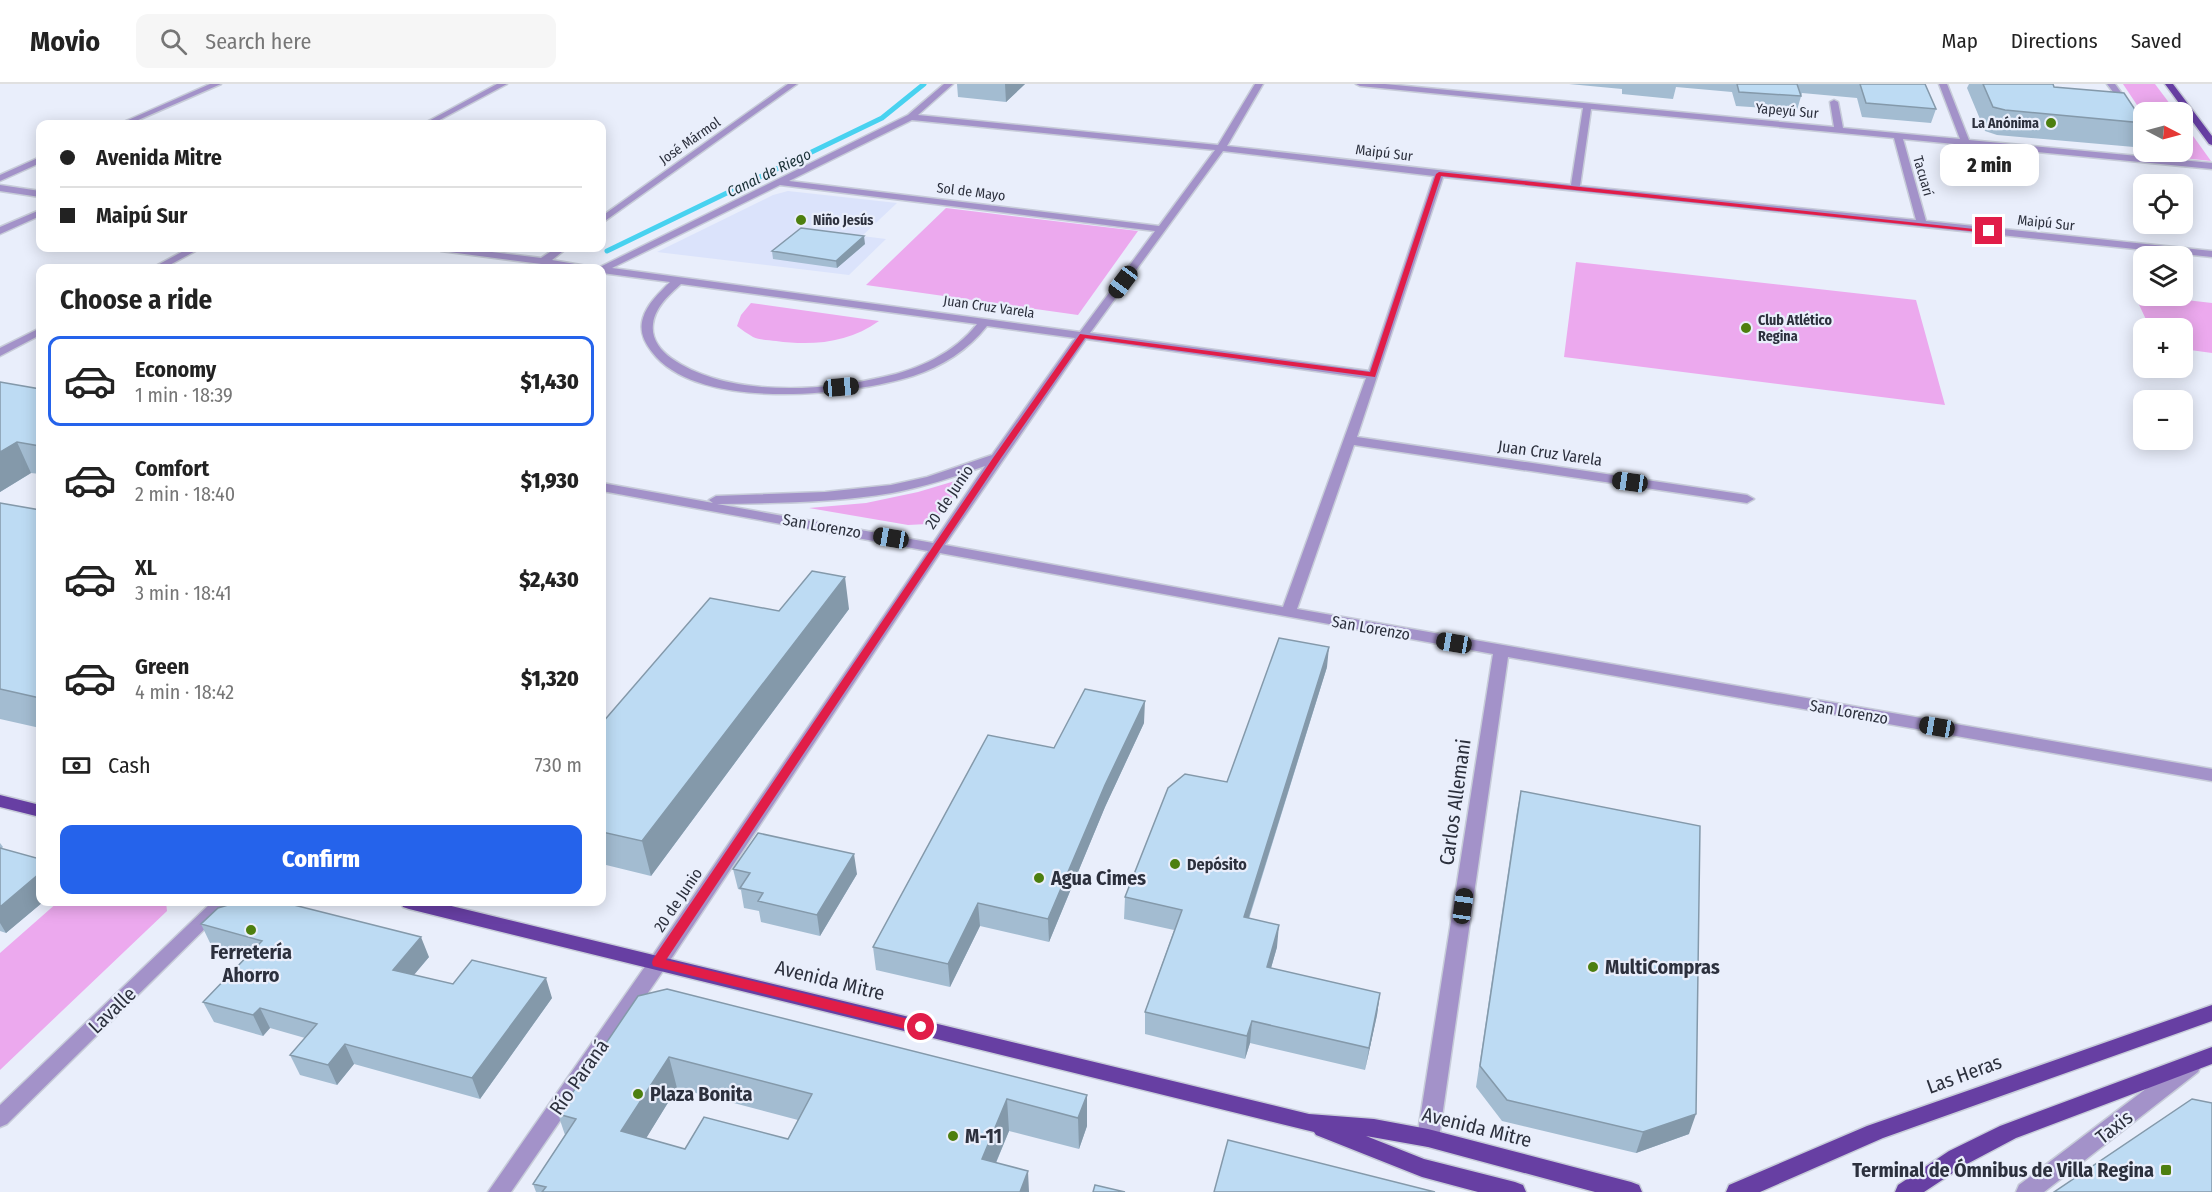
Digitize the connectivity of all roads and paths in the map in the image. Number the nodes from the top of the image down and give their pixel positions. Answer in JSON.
{"nodes":[{"id":1,"x":218,"y":84,"type":"edge"},
{"id":2,"x":503,"y":84,"type":"edge"},
{"id":3,"x":793,"y":84,"type":"edge"},
{"id":4,"x":949,"y":84,"type":"edge"},
{"id":5,"x":1360,"y":84,"type":"edge"},
{"id":6,"x":1943,"y":84,"type":"edge"},
{"id":7,"x":2111,"y":84,"type":"edge"},
{"id":8,"x":2169,"y":84,"type":"edge"},
{"id":9,"x":1261,"y":85,"type":"edge"},
{"id":10,"x":1834,"y":102,"type":"dead end"},
{"id":11,"x":1587,"y":107,"type":"junction"},
{"id":12,"x":2133,"y":115,"type":"edge"},
{"id":13,"x":911,"y":117,"type":"junction"},
{"id":14,"x":132,"y":120,"type":"edge"},
{"id":15,"x":435,"y":120,"type":"edge"},
{"id":16,"x":1839,"y":129,"type":"junction"},
{"id":17,"x":1898,"y":135,"type":"junction"},
{"id":18,"x":1965,"y":141,"type":"junction"},
{"id":19,"x":2212,"y":142,"type":"edge"},
{"id":20,"x":1221,"y":148,"type":"junction"},
{"id":21,"x":2133,"y":158,"type":"edge"},
{"id":22,"x":36,"y":162,"type":"edge"},
{"id":23,"x":2174,"y":162,"type":"edge"},
{"id":24,"x":2212,"y":166,"type":"edge"},
{"id":25,"x":1439,"y":174,"type":"junction"},
{"id":26,"x":0,"y":178,"type":"edge"},
{"id":27,"x":776,"y":182,"type":"junction"},
{"id":28,"x":0,"y":188,"type":"edge"},
{"id":29,"x":1575,"y":188,"type":"junction"},
{"id":30,"x":36,"y":193,"type":"edge"},
{"id":31,"x":36,"y":215,"type":"edge"},
{"id":32,"x":606,"y":217,"type":"edge"},
{"id":33,"x":1922,"y":224,"type":"junction"},
{"id":34,"x":1163,"y":229,"type":"junction"},
{"id":35,"x":0,"y":231,"type":"edge"},
{"id":36,"x":188,"y":252,"type":"edge"},
{"id":37,"x":470,"y":252,"type":"edge"},
{"id":38,"x":556,"y":252,"type":"edge"},
{"id":39,"x":2212,"y":254,"type":"edge"},
{"id":40,"x":542,"y":262,"type":"junction"},
{"id":41,"x":165,"y":264,"type":"edge"},
{"id":42,"x":559,"y":264,"type":"edge"},
{"id":43,"x":606,"y":267,"type":"edge"},
{"id":44,"x":606,"y":270,"type":"edge"},
{"id":45,"x":679,"y":280,"type":"junction"},
{"id":46,"x":984,"y":322,"type":"junction"},
{"id":47,"x":36,"y":334,"type":"edge"},
{"id":48,"x":1083,"y":335,"type":"junction"},
{"id":49,"x":0,"y":353,"type":"edge"},
{"id":50,"x":1373,"y":375,"type":"junction"},
{"id":51,"x":1349,"y":440,"type":"junction"},
{"id":52,"x":997,"y":458,"type":"junction"},
{"id":53,"x":606,"y":488,"type":"edge"},
{"id":54,"x":1747,"y":500,"type":"dead end"},
{"id":55,"x":680,"y":501,"type":"junction"},
{"id":56,"x":938,"y":547,"type":"junction"},
{"id":57,"x":1288,"y":613,"type":"junction"},
{"id":58,"x":1501,"y":651,"type":"junction"},
{"id":59,"x":2212,"y":775,"type":"edge"},
{"id":60,"x":0,"y":801,"type":"edge"},
{"id":61,"x":36,"y":810,"type":"edge"},
{"id":62,"x":220,"y":906,"type":"edge"},
{"id":63,"x":425,"y":906,"type":"edge"},
{"id":64,"x":658,"y":963,"type":"junction"},
{"id":65,"x":2212,"y":1013,"type":"edge"},
{"id":66,"x":2206,"y":1057,"type":"edge"},
{"id":67,"x":0,"y":1118,"type":"edge"},
{"id":68,"x":1309,"y":1123,"type":"junction"},
{"id":69,"x":1428,"y":1138,"type":"junction"},
{"id":70,"x":500,"y":1192,"type":"edge"},
{"id":71,"x":1515,"y":1192,"type":"edge"},
{"id":72,"x":1631,"y":1192,"type":"edge"},
{"id":73,"x":1737,"y":1192,"type":"edge"},
{"id":74,"x":1906,"y":1192,"type":"edge"},
{"id":75,"x":2027,"y":1192,"type":"edge"}],
"edges":[{"from":1,"to":14,"type":"street"},
{"from":2,"to":15,"type":"street"},
{"from":3,"to":32,"type":"street","name":"José Mármol"},
{"from":4,"to":13,"type":"street"},
{"from":5,"to":11,"type":"street","name":"Yapeyú Sur"},
{"from":6,"to":18,"type":"street"},
{"from":7,"to":12,"type":"street"},
{"from":8,"to":19,"type":"main road"},
{"from":9,"to":20,"type":"street","name":"20 de Junio"},
{"from":10,"to":16,"type":"street"},
{"from":11,"to":16,"type":"street","name":"Yapeyú Sur"},
{"from":11,"to":29,"type":"street"},
{"from":13,"to":20,"type":"street","name":"Maipú Sur"},
{"from":13,"to":27,"type":"street"},
{"from":16,"to":17,"type":"street","name":"Yapeyú Sur"},
{"from":17,"to":18,"type":"street","name":"Yapeyú Sur"},
{"from":17,"to":33,"type":"street","name":"Tacuarí"},
{"from":18,"to":21,"type":"street","name":"Yapeyú Sur"},
{"from":20,"to":25,"type":"street","name":"Maipú Sur"},
{"from":20,"to":34,"type":"street","name":"20 de Junio"},
{"from":22,"to":26,"type":"street"},
{"from":23,"to":24,"type":"street","name":"Yapeyú Sur"},
{"from":25,"to":29,"type":"street","name":"Maipú Sur"},
{"from":25,"to":50,"type":"street"},
{"from":27,"to":34,"type":"street","name":"Sol de Mayo"},
{"from":27,"to":43,"type":"street"},
{"from":28,"to":30,"type":"street"},
{"from":29,"to":33,"type":"street","name":"Maipú Sur"},
{"from":31,"to":35,"type":"street"},
{"from":33,"to":39,"type":"street","name":"Maipú Sur"},
{"from":34,"to":48,"type":"street","name":"20 de Junio"},
{"from":36,"to":41,"type":"street"},
{"from":37,"to":40,"type":"street"},
{"from":38,"to":40,"type":"street"},
{"from":40,"to":42,"type":"street"},
{"from":44,"to":45,"type":"street","name":"Juan Cruz Varela"},
{"from":45,"to":46,"type":"street","name":"Juan Cruz Varela"},
{"from":45,"to":46,"type":"street"},
{"from":46,"to":48,"type":"street","name":"Juan Cruz Varela"},
{"from":47,"to":49,"type":"street"},
{"from":48,"to":50,"type":"street","name":"Juan Cruz Varela"},
{"from":48,"to":52,"type":"street","name":"20 de Junio"},
{"from":50,"to":51,"type":"street"},
{"from":51,"to":54,"type":"street","name":"Juan Cruz Varela"},
{"from":51,"to":57,"type":"street"},
{"from":52,"to":55,"type":"street"},
{"from":52,"to":56,"type":"street","name":"20 de Junio"},
{"from":53,"to":55,"type":"street","name":"San Lorenzo"},
{"from":55,"to":56,"type":"street","name":"San Lorenzo"},
{"from":56,"to":57,"type":"street","name":"San Lorenzo"},
{"from":56,"to":64,"type":"street","name":"20 de Junio"},
{"from":57,"to":58,"type":"street","name":"San Lorenzo"},
{"from":58,"to":59,"type":"street","name":"San Lorenzo"},
{"from":58,"to":69,"type":"street","name":"Carlos Allemani"},
{"from":60,"to":61,"type":"main road"},
{"from":62,"to":67,"type":"street","name":"Lavalle"},
{"from":63,"to":64,"type":"main road","name":"Avenida Mitre"},
{"from":64,"to":68,"type":"main road","name":"Avenida Mitre"},
{"from":64,"to":70,"type":"street","name":"Río Paraná"},
{"from":65,"to":73,"type":"main road","name":"Las Heras"},
{"from":66,"to":74,"type":"main road"},
{"from":66,"to":75,"type":"street","name":"Taxis"},
{"from":68,"to":69,"type":"main road","name":"Avenida Mitre"},
{"from":68,"to":71,"type":"main road","name":"Avenida Mitre"},
{"from":69,"to":72,"type":"main road","name":"Avenida Mitre"}]}
